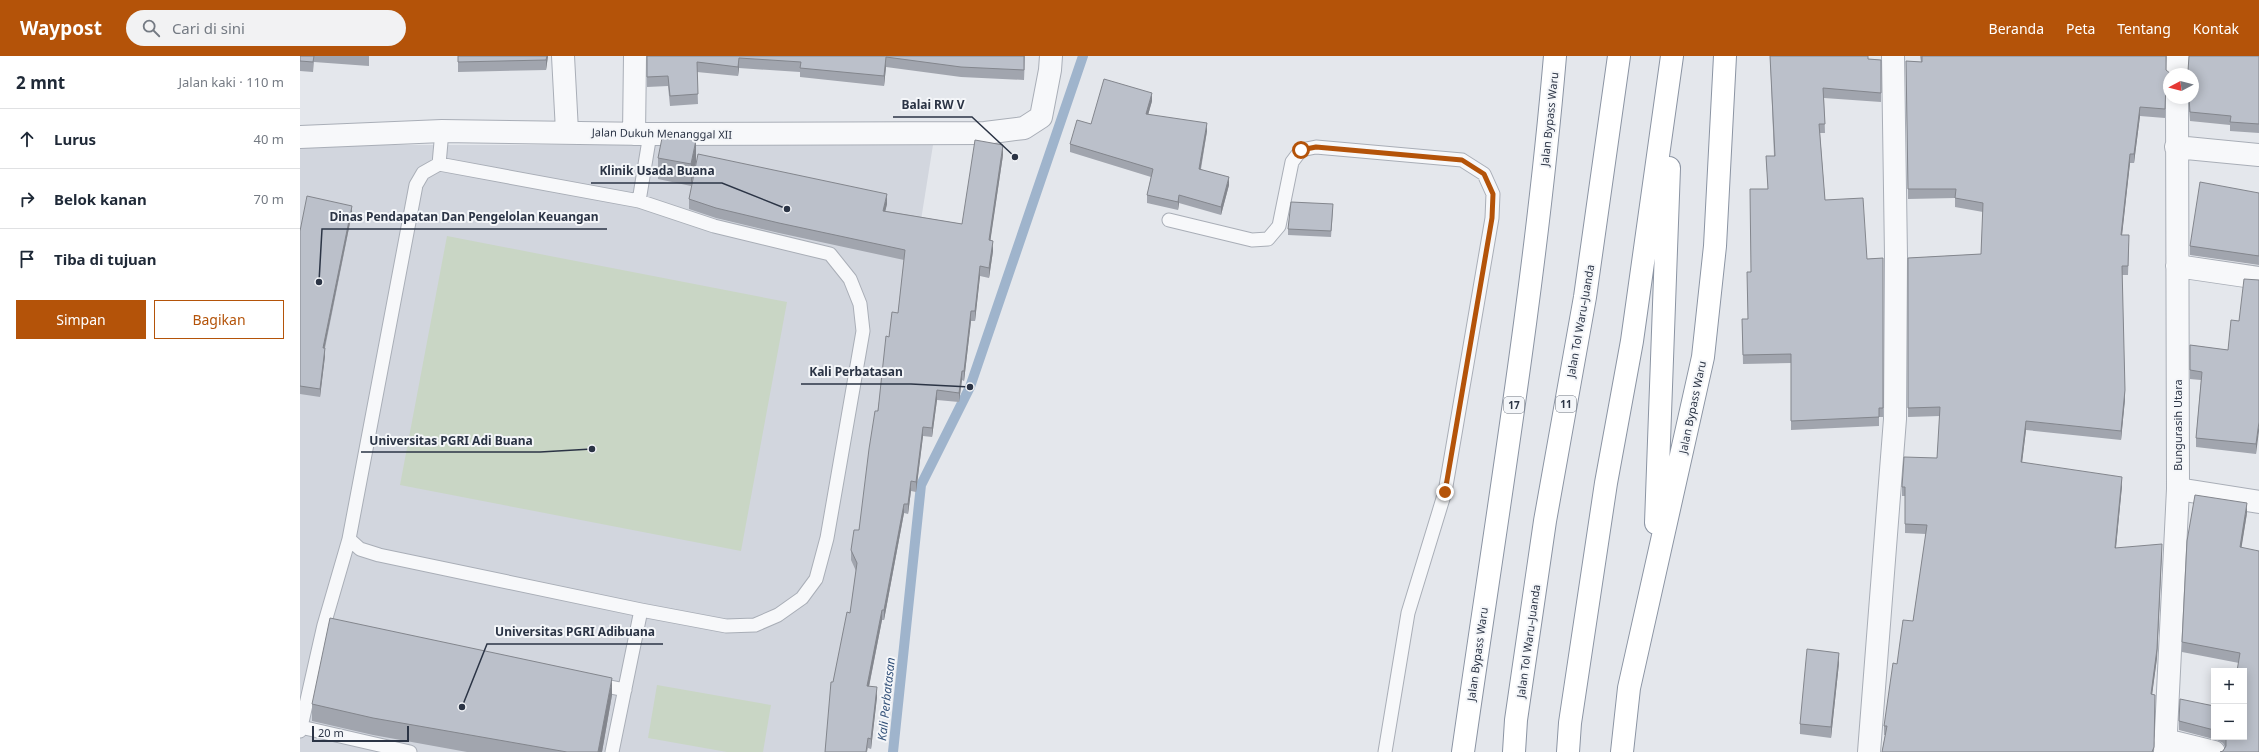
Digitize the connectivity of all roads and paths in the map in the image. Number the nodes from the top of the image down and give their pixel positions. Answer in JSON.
{"nodes":[{"id":1,"x":563,"y":56,"type":"edge"},
{"id":2,"x":635,"y":56,"type":"edge"},
{"id":3,"x":1051,"y":56,"type":"edge"},
{"id":4,"x":1555,"y":56,"type":"edge"},
{"id":5,"x":1619,"y":56,"type":"edge"},
{"id":6,"x":1725,"y":56,"type":"edge"},
{"id":7,"x":1893,"y":56,"type":"edge"},
{"id":8,"x":2178,"y":56,"type":"edge"},
{"id":9,"x":1671,"y":65,"type":"edge"},
{"id":10,"x":2177,"y":68,"type":"edge"},
{"id":11,"x":2177,"y":104,"type":"edge"},
{"id":12,"x":442,"y":131,"type":"junction"},
{"id":13,"x":567,"y":131,"type":"junction"},
{"id":14,"x":642,"y":134,"type":"junction"},
{"id":15,"x":300,"y":137,"type":"edge"},
{"id":16,"x":2176,"y":147,"type":"junction"},
{"id":17,"x":2259,"y":155,"type":"edge"},
{"id":18,"x":439,"y":164,"type":"junction"},
{"id":19,"x":639,"y":201,"type":"junction"},
{"id":20,"x":1169,"y":220,"type":"dead end"},
{"id":21,"x":2177,"y":266,"type":"junction"},
{"id":22,"x":2259,"y":278,"type":"edge"},
{"id":23,"x":2178,"y":489,"type":"junction"},
{"id":24,"x":2259,"y":502,"type":"edge"},
{"id":25,"x":349,"y":539,"type":"junction"},
{"id":26,"x":1653,"y":581,"type":"junction"},
{"id":27,"x":641,"y":610,"type":"junction"},
{"id":28,"x":324,"y":625,"type":"junction"},
{"id":29,"x":362,"y":633,"type":"edge"},
{"id":30,"x":586,"y":682,"type":"edge"},
{"id":31,"x":625,"y":690,"type":"junction"},
{"id":32,"x":300,"y":729,"type":"edge"},
{"id":33,"x":2165,"y":746,"type":"edge"},
{"id":34,"x":410,"y":752,"type":"edge"},
{"id":35,"x":612,"y":752,"type":"edge"},
{"id":36,"x":1384,"y":752,"type":"edge"},
{"id":37,"x":1463,"y":752,"type":"edge"},
{"id":38,"x":1514,"y":752,"type":"edge"},
{"id":39,"x":1568,"y":752,"type":"edge"},
{"id":40,"x":1622,"y":752,"type":"edge"},
{"id":41,"x":1869,"y":752,"type":"edge"},
{"id":42,"x":2214,"y":752,"type":"edge"}],
"edges":[{"from":1,"to":13,"type":"street"},
{"from":2,"to":14,"type":"street"},
{"from":3,"to":14,"type":"street","name":"Jalan Dukuh Menanggal XII"},
{"from":4,"to":37,"type":"highway","name":"Jalan Bypass Waru","number":"17"},
{"from":5,"to":38,"type":"highway","name":"Jalan Tol Waru–Juanda","number":"11"},
{"from":6,"to":26,"type":"highway","name":"Jalan Bypass Waru"},
{"from":7,"to":41,"type":"street"},
{"from":8,"to":10,"type":"street"},
{"from":9,"to":26,"type":"highway"},
{"from":9,"to":39,"type":"highway"},
{"from":11,"to":16,"type":"street","name":"Bungurasih Utara"},
{"from":12,"to":13,"type":"street","name":"Jalan Dukuh Menanggal XII"},
{"from":12,"to":15,"type":"street","name":"Jalan Dukuh Menanggal XII"},
{"from":12,"to":18,"type":"lane"},
{"from":13,"to":14,"type":"street","name":"Jalan Dukuh Menanggal XII"},
{"from":14,"to":19,"type":"lane"},
{"from":16,"to":17,"type":"street"},
{"from":16,"to":21,"type":"street","name":"Bungurasih Utara"},
{"from":18,"to":19,"type":"lane"},
{"from":18,"to":25,"type":"lane"},
{"from":19,"to":27,"type":"lane"},
{"from":20,"to":36,"type":"lane"},
{"from":21,"to":22,"type":"street"},
{"from":21,"to":23,"type":"street","name":"Bungurasih Utara"},
{"from":23,"to":24,"type":"street"},
{"from":23,"to":33,"type":"street","name":"Bungurasih Utara"},
{"from":25,"to":27,"type":"lane"},
{"from":25,"to":28,"type":"lane"},
{"from":26,"to":40,"type":"highway","name":"Jalan Bypass Waru"},
{"from":27,"to":31,"type":"lane"},
{"from":28,"to":29,"type":"lane"},
{"from":28,"to":32,"type":"lane"},
{"from":30,"to":31,"type":"lane"},
{"from":31,"to":35,"type":"lane"},
{"from":32,"to":34,"type":"lane"},
{"from":33,"to":42,"type":"street"}]}
